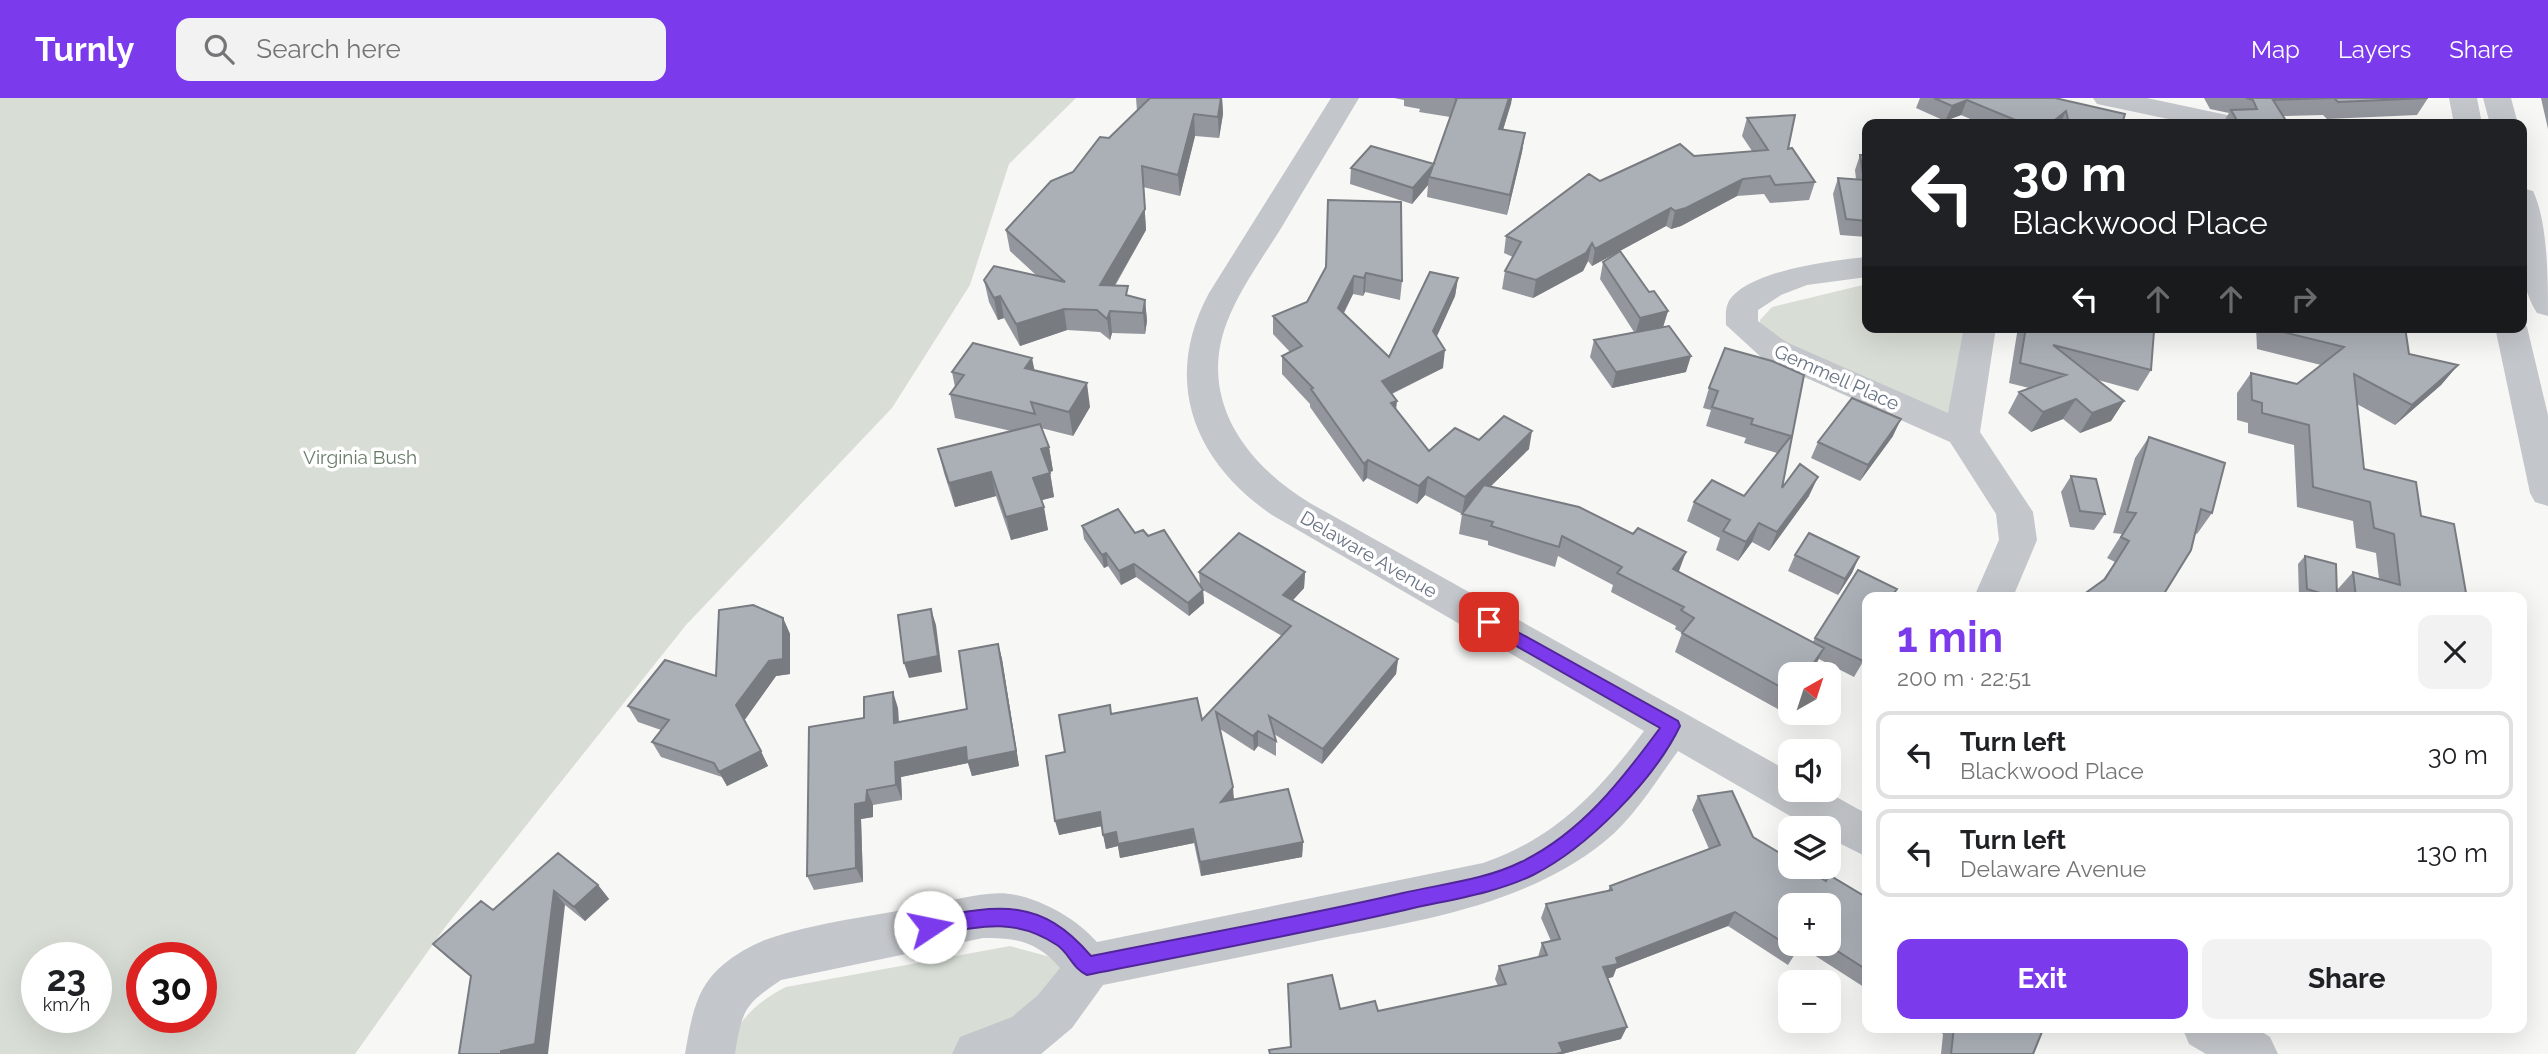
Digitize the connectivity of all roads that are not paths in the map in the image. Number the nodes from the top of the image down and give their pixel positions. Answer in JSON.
{"nodes":[{"id":1,"x":1345,"y":98,"type":"edge"},
{"id":2,"x":2107,"y":98,"type":"edge"},
{"id":3,"x":2463,"y":98,"type":"edge"},
{"id":4,"x":2497,"y":98,"type":"edge"},
{"id":5,"x":2207,"y":119,"type":"edge"},
{"id":6,"x":2467,"y":119,"type":"edge"},
{"id":7,"x":2503,"y":119,"type":"edge"},
{"id":8,"x":2527,"y":218,"type":"edge"},
{"id":9,"x":1862,"y":268,"type":"edge"},
{"id":10,"x":2548,"y":306,"type":"edge"},
{"id":11,"x":1979,"y":333,"type":"edge"},
{"id":12,"x":2512,"y":333,"type":"edge"},
{"id":13,"x":1962,"y":433,"type":"junction"},
{"id":14,"x":2548,"y":492,"type":"edge"},
{"id":15,"x":1996,"y":592,"type":"edge"},
{"id":16,"x":1672,"y":726,"type":"junction"},
{"id":17,"x":1862,"y":830,"type":"edge"},
{"id":18,"x":1087,"y":966,"type":"junction"},
{"id":19,"x":2216,"y":1033,"type":"edge"},
{"id":20,"x":710,"y":1054,"type":"edge"},
{"id":21,"x":977,"y":1054,"type":"edge"},
{"id":22,"x":2253,"y":1054,"type":"edge"}],
"edges":[{"from":1,"to":16,"type":"street","name":"Delaware Avenue"},
{"from":2,"to":5,"type":"street"},
{"from":3,"to":6,"type":"street"},
{"from":4,"to":7,"type":"street"},
{"from":8,"to":10,"type":"street"},
{"from":9,"to":13,"type":"street","name":"Gemmell Place"},
{"from":11,"to":13,"type":"street"},
{"from":12,"to":14,"type":"street"},
{"from":13,"to":15,"type":"street"},
{"from":16,"to":17,"type":"street","name":"Delaware Avenue"},
{"from":16,"to":18,"type":"street"},
{"from":18,"to":20,"type":"street"},
{"from":18,"to":21,"type":"street"},
{"from":19,"to":22,"type":"street"}]}
